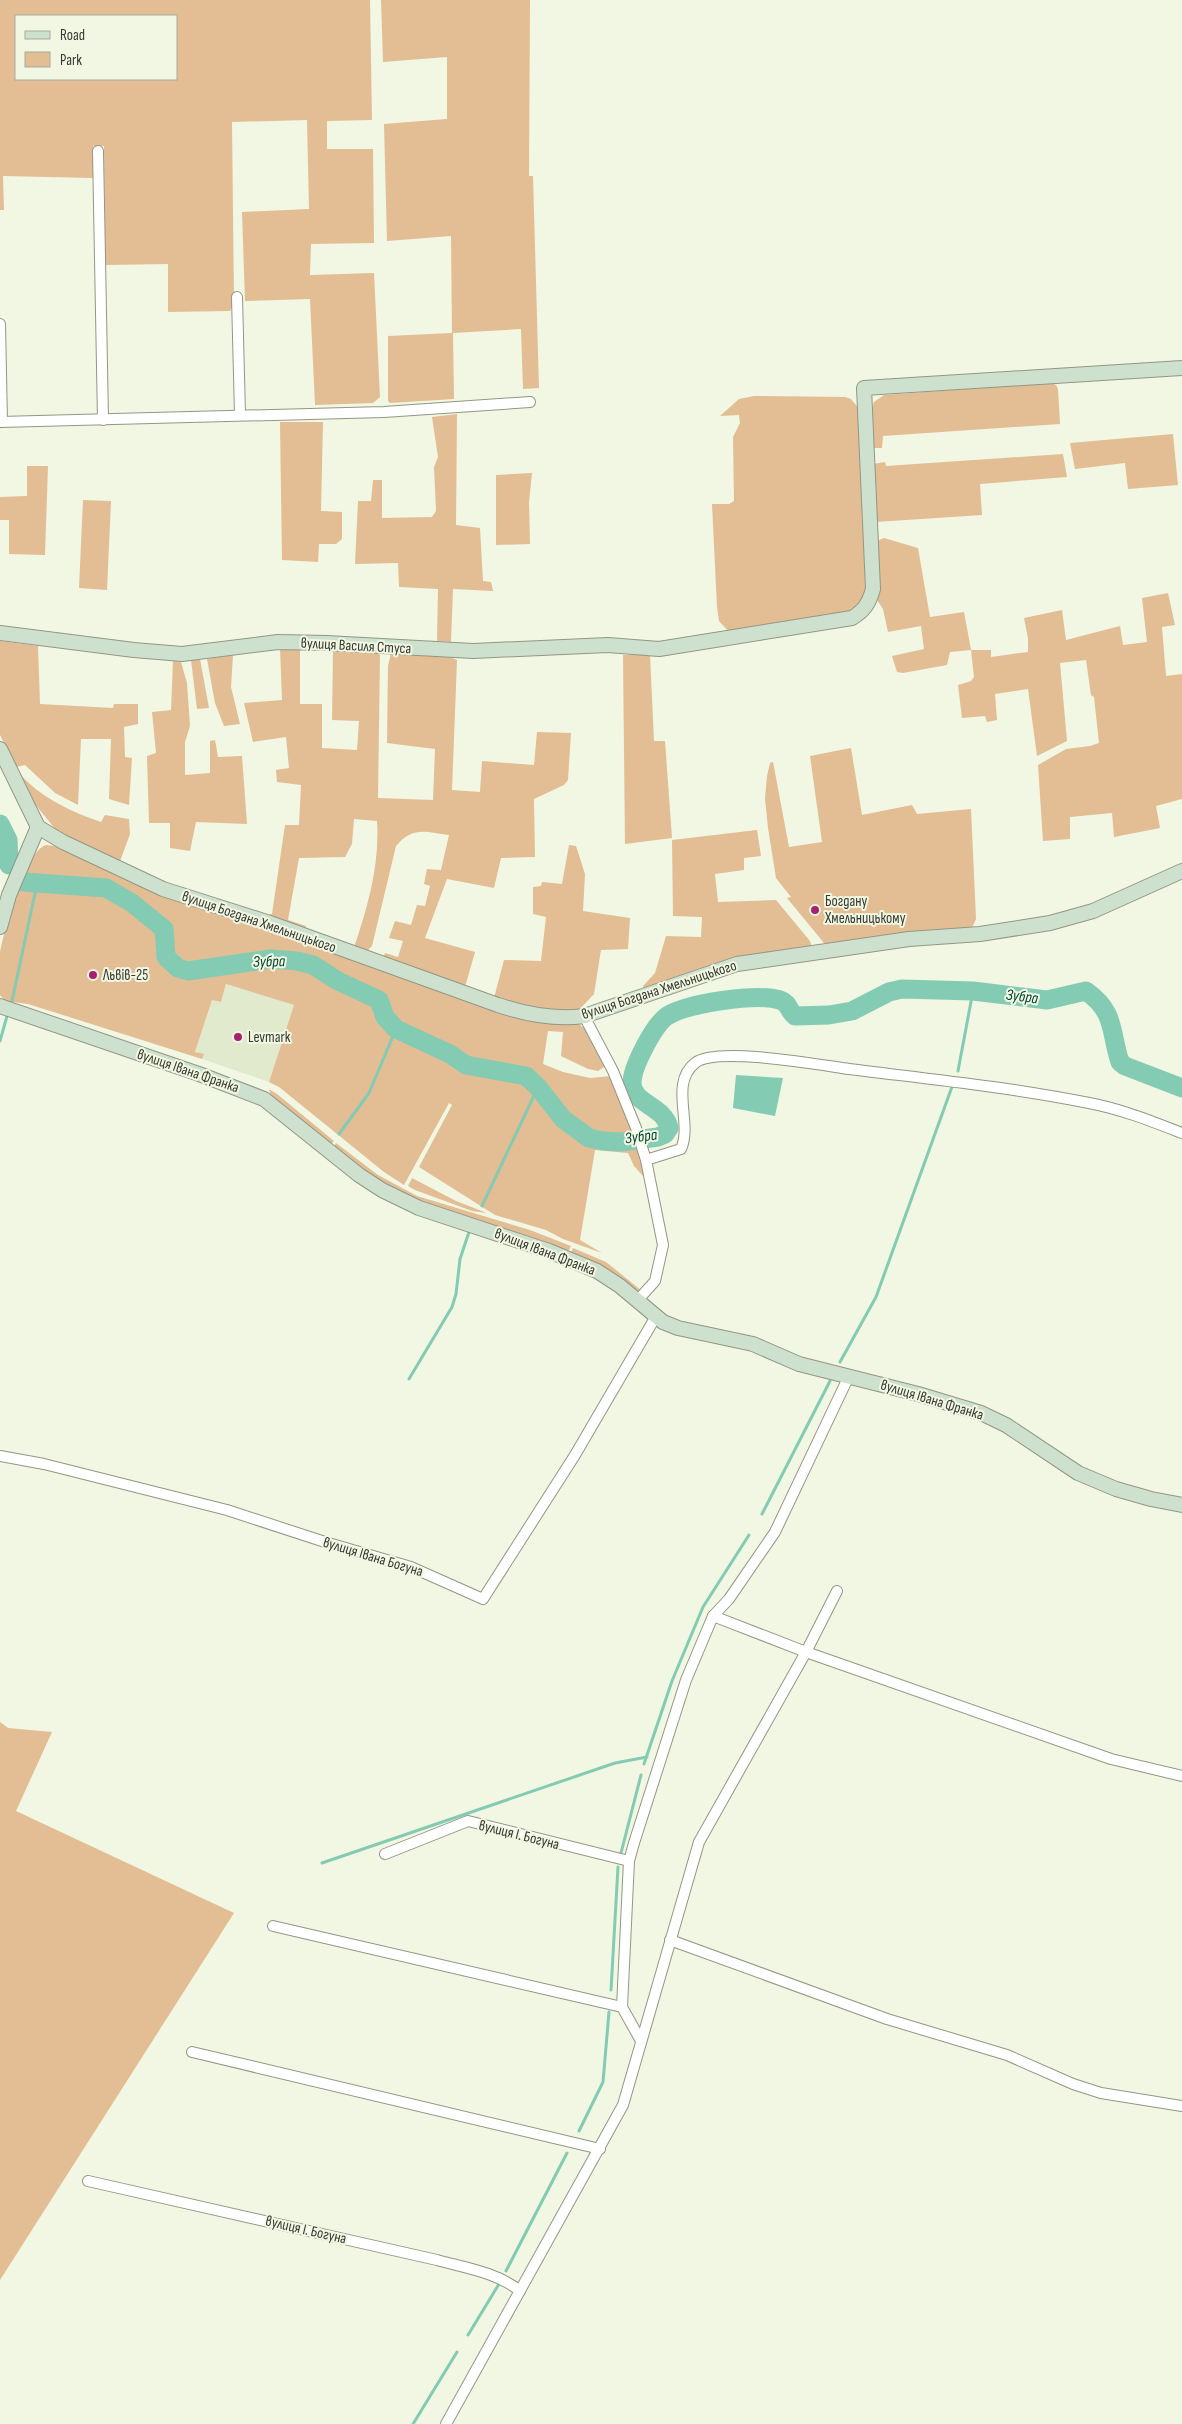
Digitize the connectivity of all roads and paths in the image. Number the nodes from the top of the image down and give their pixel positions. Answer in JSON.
{"nodes":[{"id":1,"x":98,"y":151,"type":"dead end"},
{"id":2,"x":237,"y":297,"type":"dead end"},
{"id":3,"x":0,"y":324,"type":"edge"},
{"id":4,"x":1182,"y":368,"type":"edge"},
{"id":5,"x":530,"y":402,"type":"dead end"},
{"id":6,"x":240,"y":415,"type":"junction"},
{"id":7,"x":104,"y":420,"type":"junction"},
{"id":8,"x":1,"y":422,"type":"edge"},
{"id":9,"x":0,"y":633,"type":"edge"},
{"id":10,"x":0,"y":749,"type":"edge"},
{"id":11,"x":38,"y":827,"type":"junction"},
{"id":12,"x":1182,"y":871,"type":"edge"},
{"id":13,"x":0,"y":927,"type":"edge"},
{"id":14,"x":0,"y":1006,"type":"edge"},
{"id":15,"x":584,"y":1016,"type":"junction"},
{"id":16,"x":1182,"y":1133,"type":"edge"},
{"id":17,"x":646,"y":1160,"type":"junction"},
{"id":18,"x":637,"y":1301,"type":"junction"},
{"id":19,"x":656,"y":1318,"type":"junction"},
{"id":20,"x":849,"y":1376,"type":"junction"},
{"id":21,"x":0,"y":1456,"type":"edge"},
{"id":22,"x":1182,"y":1505,"type":"edge"},
{"id":23,"x":837,"y":1590,"type":"dead end"},
{"id":24,"x":713,"y":1616,"type":"junction"},
{"id":25,"x":806,"y":1652,"type":"junction"},
{"id":26,"x":1182,"y":1776,"type":"edge"},
{"id":27,"x":385,"y":1854,"type":"dead end"},
{"id":28,"x":629,"y":1861,"type":"junction"},
{"id":29,"x":273,"y":1926,"type":"dead end"},
{"id":30,"x":670,"y":1940,"type":"junction"},
{"id":31,"x":622,"y":2008,"type":"junction"},
{"id":32,"x":641,"y":2041,"type":"junction"},
{"id":33,"x":192,"y":2052,"type":"dead end"},
{"id":34,"x":1182,"y":2106,"type":"edge"},
{"id":35,"x":600,"y":2149,"type":"junction"},
{"id":36,"x":88,"y":2180,"type":"dead end"},
{"id":37,"x":520,"y":2290,"type":"junction"},
{"id":38,"x":446,"y":2424,"type":"edge"}],
"edges":[{"from":1,"to":7,"type":"street"},
{"from":2,"to":6,"type":"street"},
{"from":3,"to":8,"type":"street"},
{"from":4,"to":9,"type":"street","name":"вулиця Василя Стуса"},
{"from":5,"to":6,"type":"street"},
{"from":6,"to":7,"type":"street"},
{"from":7,"to":8,"type":"street"},
{"from":10,"to":11,"type":"street"},
{"from":11,"to":13,"type":"street"},
{"from":11,"to":15,"type":"street","name":"вулиця Богдана Хмельницького"},
{"from":12,"to":15,"type":"street","name":"вулиця Богдана Хмельницького"},
{"from":14,"to":18,"type":"street","name":"вулиця Івана Франка"},
{"from":15,"to":17,"type":"street"},
{"from":16,"to":17,"type":"street"},
{"from":17,"to":18,"type":"street"},
{"from":18,"to":19,"type":"street","name":"вулиця Івана Франка"},
{"from":19,"to":20,"type":"street","name":"вулиця Івана Франка"},
{"from":19,"to":21,"type":"street","name":"вулиця Івана Богуна"},
{"from":20,"to":22,"type":"street","name":"вулиця Івана Франка"},
{"from":20,"to":24,"type":"street"},
{"from":23,"to":25,"type":"street"},
{"from":24,"to":25,"type":"street"},
{"from":24,"to":28,"type":"street"},
{"from":25,"to":26,"type":"street"},
{"from":25,"to":30,"type":"street"},
{"from":27,"to":28,"type":"street","name":"вулиця І. Богуна"},
{"from":28,"to":31,"type":"street"},
{"from":29,"to":31,"type":"street"},
{"from":30,"to":32,"type":"street"},
{"from":30,"to":34,"type":"street"},
{"from":31,"to":32,"type":"street"},
{"from":32,"to":35,"type":"street"},
{"from":33,"to":35,"type":"street"},
{"from":35,"to":37,"type":"street"},
{"from":36,"to":37,"type":"street","name":"вулиця І. Богуна"},
{"from":37,"to":38,"type":"street"}]}
